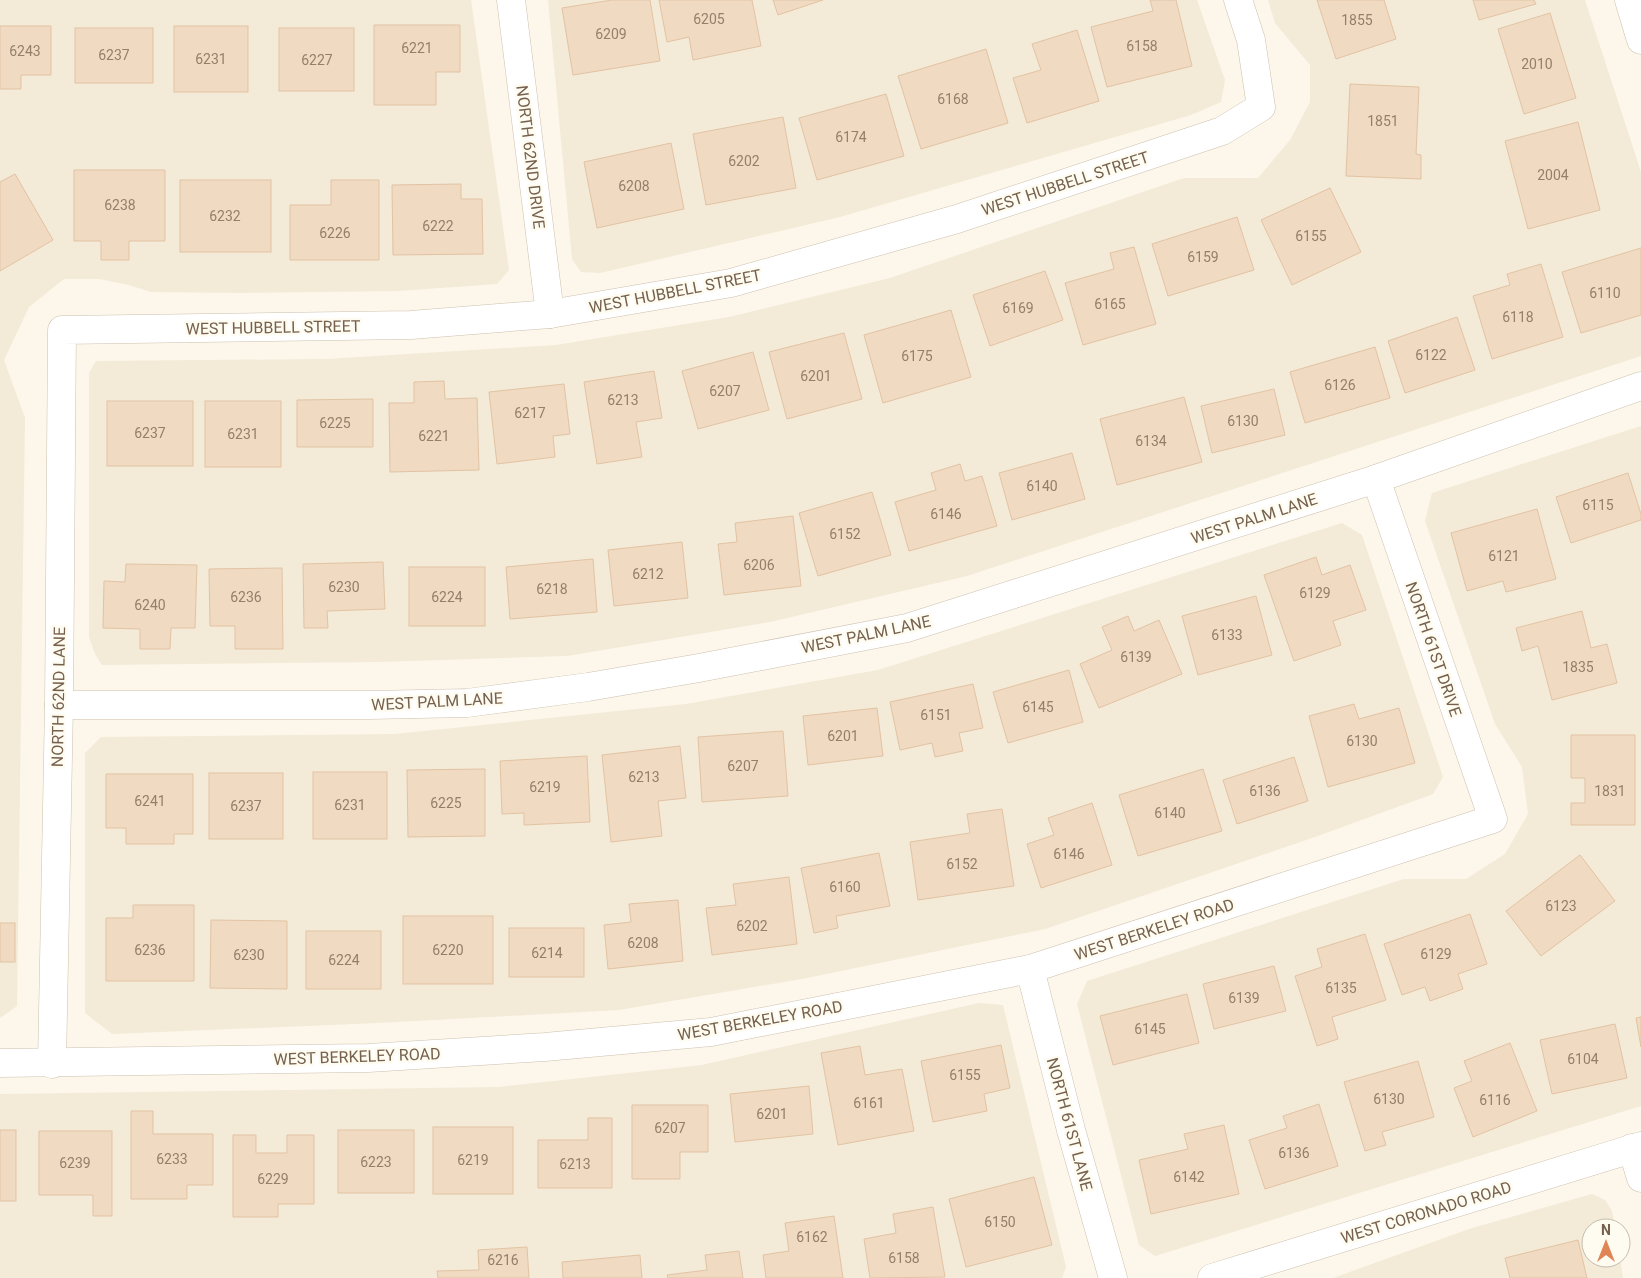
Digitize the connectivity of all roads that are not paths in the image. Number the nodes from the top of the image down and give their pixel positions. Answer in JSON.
{"nodes":[{"id":1,"x":511,"y":0,"type":"edge"},
{"id":2,"x":1238,"y":0,"type":"edge"},
{"id":3,"x":1634,"y":2,"type":"edge"},
{"id":4,"x":1641,"y":40,"type":"edge"},
{"id":5,"x":550,"y":314,"type":"junction"},
{"id":6,"x":62,"y":330,"type":"joint"},
{"id":7,"x":1641,"y":386,"type":"edge"},
{"id":8,"x":1376,"y":479,"type":"junction"},
{"id":9,"x":59,"y":705,"type":"junction"},
{"id":10,"x":1493,"y":819,"type":"joint"},
{"id":11,"x":1030,"y":969,"type":"junction"},
{"id":12,"x":0,"y":1063,"type":"edge"},
{"id":13,"x":52,"y":1064,"type":"junction"},
{"id":14,"x":1637,"y":1147,"type":"edge"},
{"id":15,"x":1641,"y":1178,"type":"edge"},
{"id":16,"x":1113,"y":1278,"type":"edge"},
{"id":17,"x":1212,"y":1278,"type":"edge"}],
"edges":[{"from":1,"to":5,"type":"street","name":"NORTH 62ND DRIVE"},
{"from":2,"to":5,"type":"street","name":"WEST HUBBELL STREET"},
{"from":3,"to":4,"type":"street"},
{"from":5,"to":6,"type":"street","name":"WEST HUBBELL STREET"},
{"from":6,"to":9,"type":"street","name":"NORTH 62ND LANE"},
{"from":7,"to":8,"type":"street","name":"WEST PALM LANE"},
{"from":8,"to":9,"type":"street","name":"WEST PALM LANE"},
{"from":8,"to":10,"type":"street","name":"NORTH 61ST DRIVE"},
{"from":9,"to":13,"type":"street","name":"NORTH 62ND LANE"},
{"from":10,"to":11,"type":"street","name":"WEST BERKELEY ROAD"},
{"from":11,"to":13,"type":"street","name":"WEST BERKELEY ROAD"},
{"from":11,"to":16,"type":"street","name":"NORTH 61ST LANE"},
{"from":12,"to":13,"type":"street","name":"WEST BERKELEY ROAD"},
{"from":14,"to":15,"type":"street"},
{"from":14,"to":17,"type":"street","name":"WEST CORONADO ROAD"}]}
